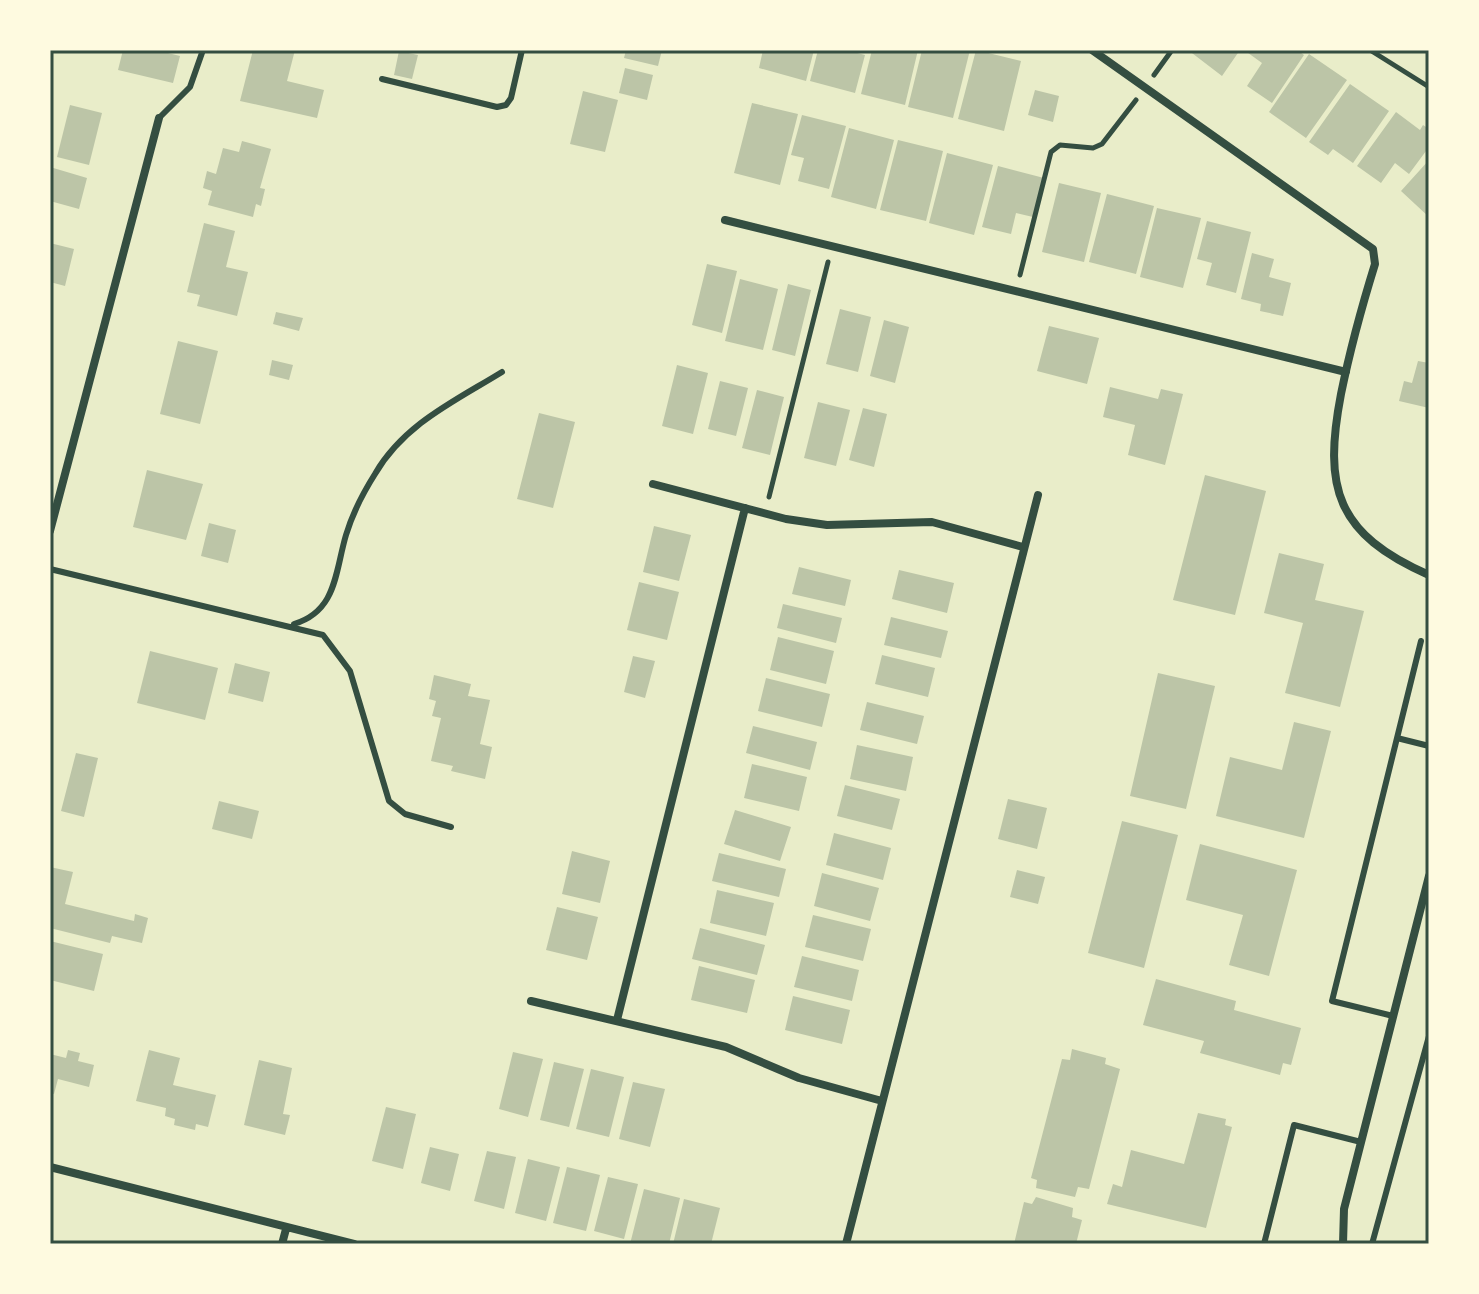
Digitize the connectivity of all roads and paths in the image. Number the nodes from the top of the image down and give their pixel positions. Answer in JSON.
{"nodes":[{"id":1,"x":203,"y":50,"type":"edge"},
{"id":2,"x":522,"y":50,"type":"edge"},
{"id":3,"x":1092,"y":50,"type":"edge"},
{"id":4,"x":1172,"y":50,"type":"edge"},
{"id":5,"x":1370,"y":50,"type":"edge"},
{"id":6,"x":382,"y":79,"type":"dead end"},
{"id":7,"x":1429,"y":87,"type":"edge"},
{"id":8,"x":1145,"y":88,"type":"junction"},
{"id":9,"x":159,"y":118,"type":"joint"},
{"id":10,"x":725,"y":220,"type":"dead end"},
{"id":11,"x":833,"y":246,"type":"junction"},
{"id":12,"x":1016,"y":290,"type":"junction"},
{"id":13,"x":502,"y":372,"type":"dead end"},
{"id":14,"x":1346,"y":372,"type":"junction"},
{"id":15,"x":653,"y":484,"type":"dead end"},
{"id":16,"x":1038,"y":495,"type":"dead end"},
{"id":17,"x":745,"y":508,"type":"junction"},
{"id":18,"x":765,"y":513,"type":"junction"},
{"id":19,"x":50,"y":531,"type":"edge"},
{"id":20,"x":1023,"y":547,"type":"junction"},
{"id":21,"x":50,"y":569,"type":"edge"},
{"id":22,"x":1429,"y":575,"type":"edge"},
{"id":23,"x":290,"y":625,"type":"junction"},
{"id":24,"x":1421,"y":641,"type":"dead end"},
{"id":25,"x":1397,"y":738,"type":"junction"},
{"id":26,"x":1429,"y":746,"type":"edge"},
{"id":27,"x":451,"y":827,"type":"dead end"},
{"id":28,"x":1429,"y":876,"type":"edge"},
{"id":29,"x":531,"y":1001,"type":"dead end"},
{"id":30,"x":1393,"y":1016,"type":"junction"},
{"id":31,"x":617,"y":1020,"type":"junction"},
{"id":32,"x":1429,"y":1036,"type":"edge"},
{"id":33,"x":882,"y":1101,"type":"junction"},
{"id":34,"x":1361,"y":1142,"type":"junction"},
{"id":35,"x":50,"y":1167,"type":"edge"},
{"id":36,"x":286,"y":1229,"type":"junction"},
{"id":37,"x":282,"y":1244,"type":"edge"},
{"id":38,"x":354,"y":1244,"type":"edge"},
{"id":39,"x":846,"y":1244,"type":"edge"},
{"id":40,"x":1264,"y":1244,"type":"edge"},
{"id":41,"x":1343,"y":1244,"type":"edge"},
{"id":42,"x":1372,"y":1244,"type":"edge"}],
"edges":[{"from":1,"to":9,"type":"lane"},
{"from":2,"to":6,"type":"lane"},
{"from":3,"to":8,"type":"street"},
{"from":4,"to":8,"type":"path"},
{"from":5,"to":7,"type":"path"},
{"from":8,"to":12,"type":"path"},
{"from":8,"to":14,"type":"street"},
{"from":9,"to":19,"type":"street"},
{"from":10,"to":11,"type":"street"},
{"from":11,"to":12,"type":"street"},
{"from":11,"to":18,"type":"path"},
{"from":12,"to":14,"type":"street"},
{"from":13,"to":23,"type":"lane"},
{"from":14,"to":22,"type":"street"},
{"from":15,"to":17,"type":"street"},
{"from":16,"to":20,"type":"street"},
{"from":17,"to":18,"type":"street"},
{"from":17,"to":31,"type":"street"},
{"from":18,"to":20,"type":"street"},
{"from":20,"to":33,"type":"street"},
{"from":21,"to":23,"type":"lane"},
{"from":23,"to":27,"type":"lane"},
{"from":24,"to":25,"type":"lane"},
{"from":25,"to":26,"type":"lane"},
{"from":25,"to":30,"type":"lane"},
{"from":28,"to":30,"type":"street"},
{"from":29,"to":31,"type":"street"},
{"from":30,"to":34,"type":"street"},
{"from":31,"to":33,"type":"street"},
{"from":32,"to":42,"type":"lane"},
{"from":33,"to":39,"type":"street"},
{"from":34,"to":40,"type":"lane"},
{"from":34,"to":41,"type":"street"},
{"from":35,"to":36,"type":"street"},
{"from":36,"to":37,"type":"street"},
{"from":36,"to":38,"type":"street"}]}
